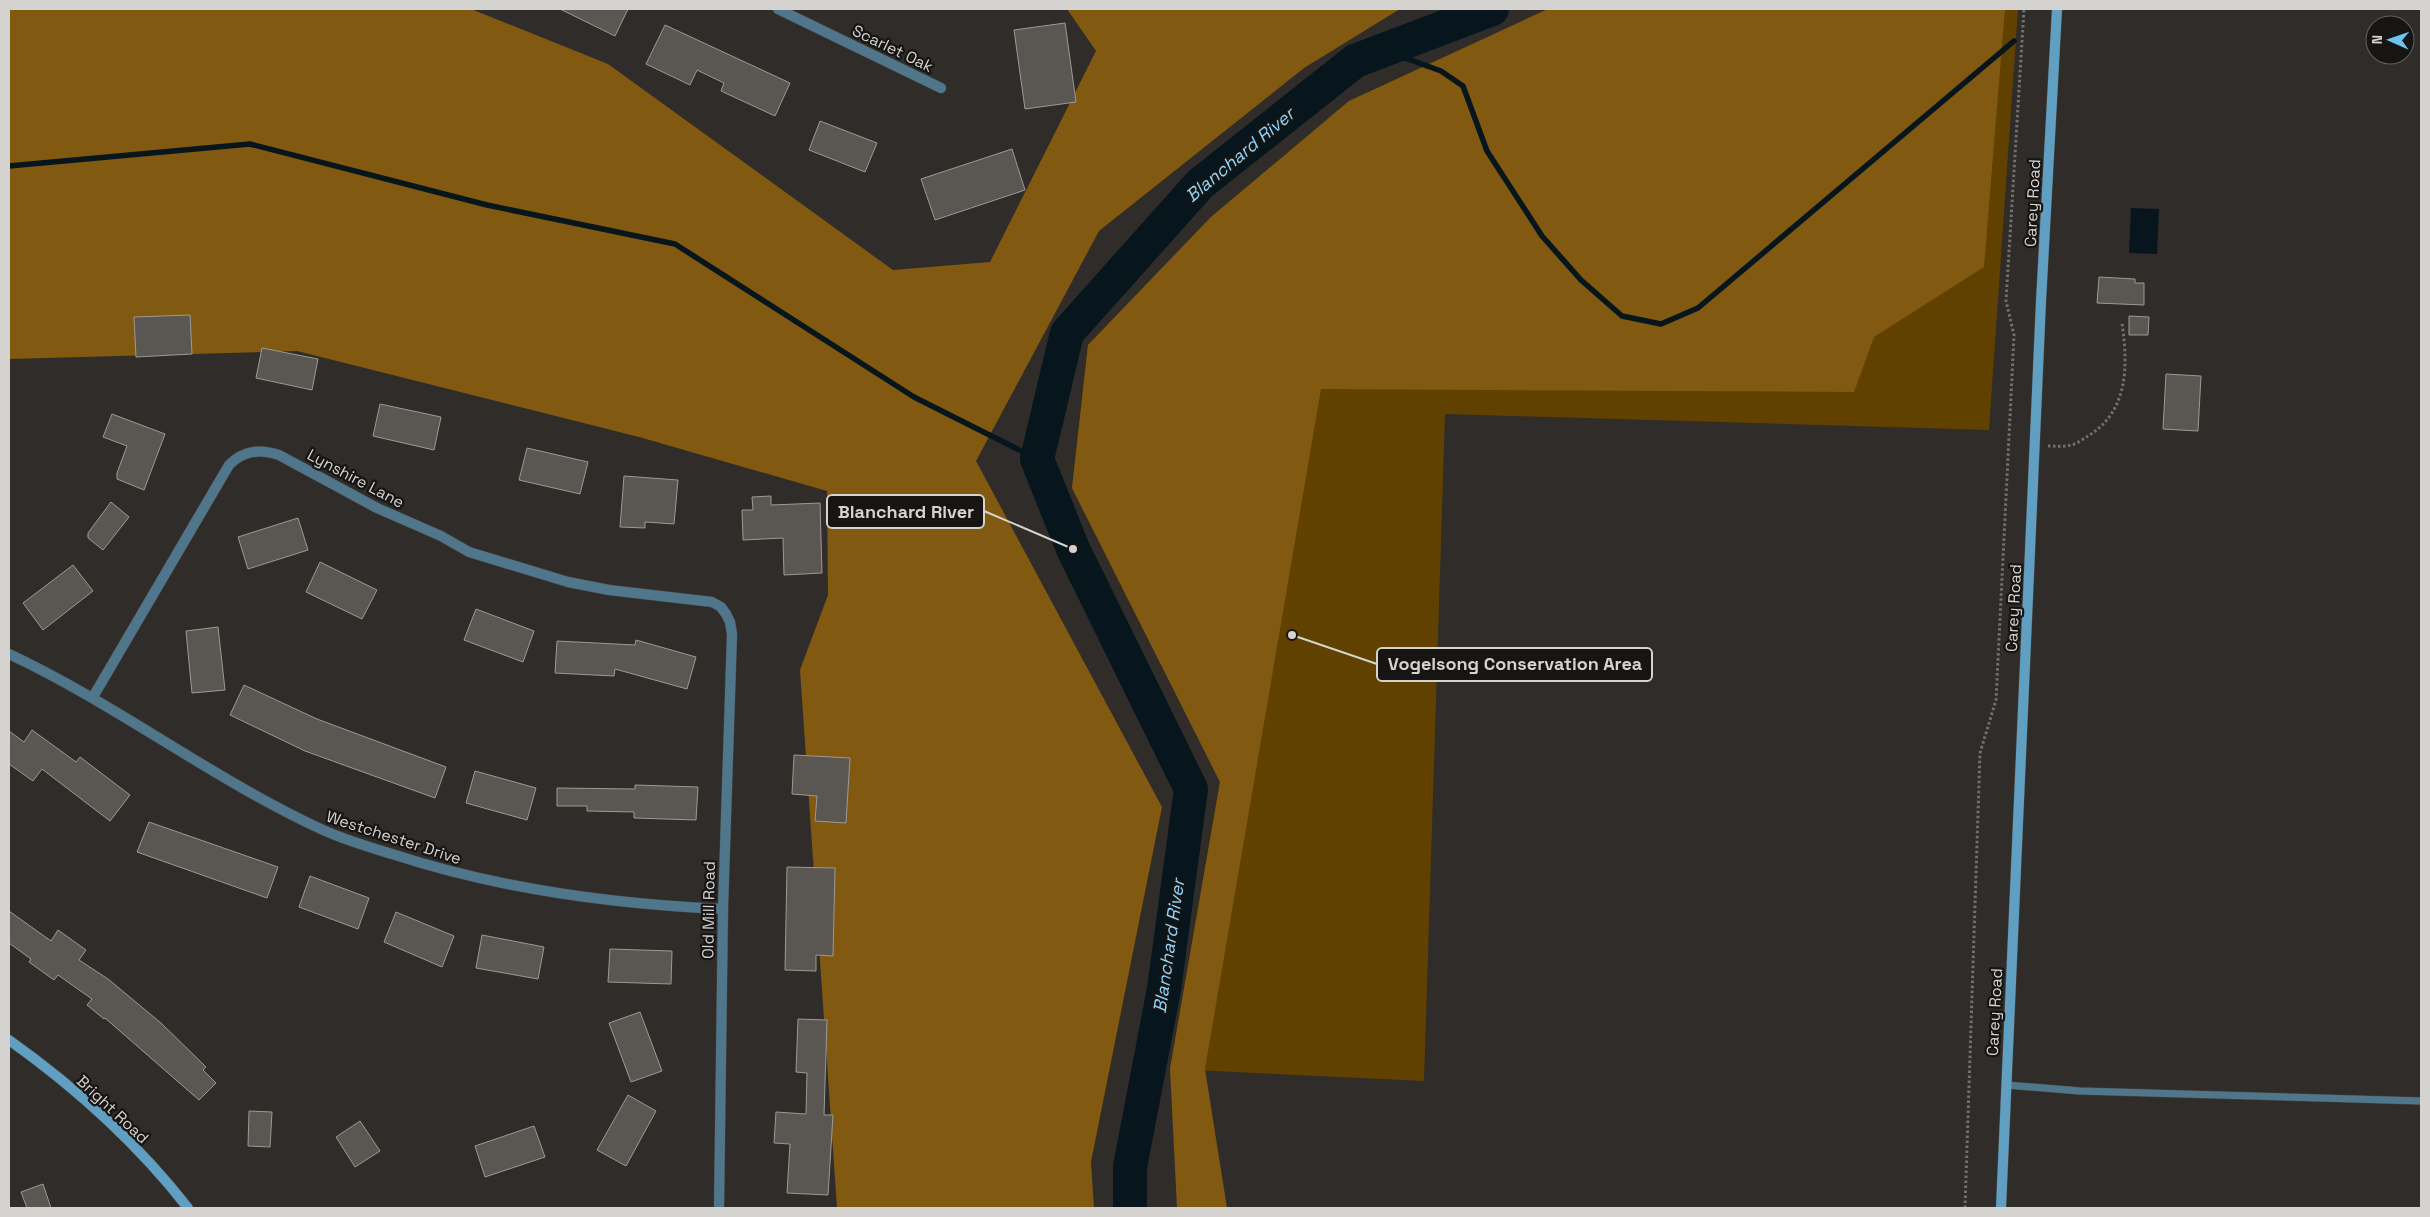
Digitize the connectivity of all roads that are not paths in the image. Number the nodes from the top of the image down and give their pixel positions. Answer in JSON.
{"nodes":[{"id":1,"x":778,"y":9,"type":"edge"},
{"id":2,"x":2057,"y":9,"type":"edge"},
{"id":3,"x":941,"y":88,"type":"dead end"},
{"id":4,"x":726,"y":614,"type":"joint"},
{"id":5,"x":9,"y":654,"type":"edge"},
{"id":6,"x":93,"y":697,"type":"junction"},
{"id":7,"x":723,"y":909,"type":"junction"},
{"id":8,"x":9,"y":1040,"type":"edge"},
{"id":9,"x":2006,"y":1085,"type":"junction"},
{"id":10,"x":2421,"y":1101,"type":"edge"},
{"id":11,"x":188,"y":1208,"type":"edge"},
{"id":12,"x":718,"y":1208,"type":"edge"},
{"id":13,"x":2001,"y":1208,"type":"edge"}],
"edges":[{"from":1,"to":3,"type":"street","name":"Scarlet Oak"},
{"from":2,"to":9,"type":"main road","name":"Carey Road"},
{"from":4,"to":6,"type":"street","name":"Lynshire Lane"},
{"from":4,"to":7,"type":"street","name":"Old Mill Road"},
{"from":5,"to":6,"type":"street","name":"Westchester Drive"},
{"from":6,"to":7,"type":"street","name":"Westchester Drive"},
{"from":7,"to":12,"type":"street","name":"Old Mill Road"},
{"from":8,"to":11,"type":"main road","name":"Bright Road"},
{"from":9,"to":10,"type":"lane"},
{"from":9,"to":13,"type":"main road","name":"Carey Road"}]}
